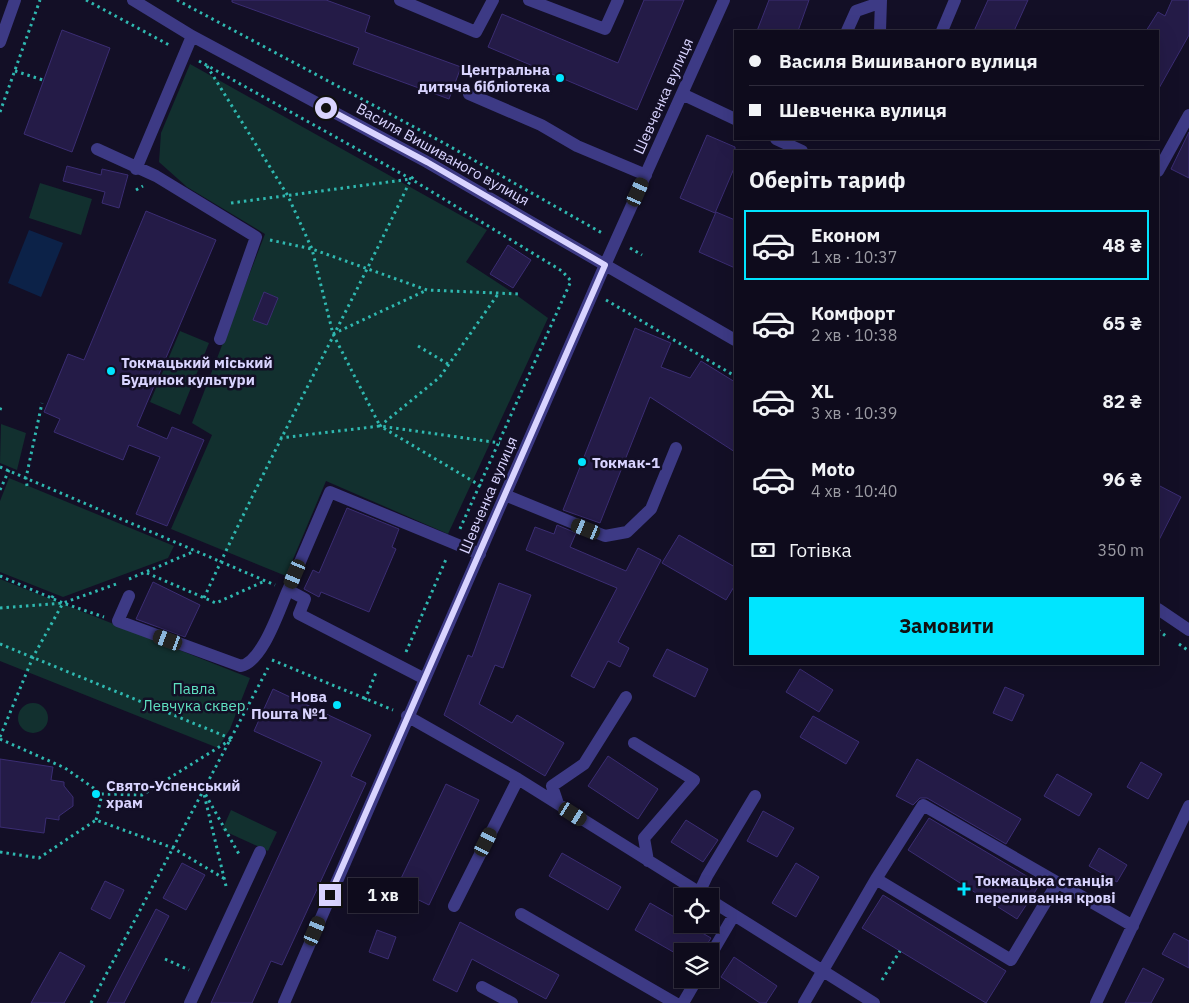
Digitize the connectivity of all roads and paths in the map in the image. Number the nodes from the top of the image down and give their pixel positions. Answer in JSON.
{"nodes":[{"id":1,"x":15,"y":0,"type":"edge"},
{"id":2,"x":40,"y":0,"type":"edge"},
{"id":3,"x":86,"y":0,"type":"edge"},
{"id":4,"x":133,"y":0,"type":"edge"},
{"id":5,"x":177,"y":0,"type":"edge"},
{"id":6,"x":400,"y":0,"type":"edge"},
{"id":7,"x":493,"y":0,"type":"edge"},
{"id":8,"x":529,"y":0,"type":"edge"},
{"id":9,"x":618,"y":0,"type":"edge"},
{"id":10,"x":724,"y":0,"type":"edge"},
{"id":11,"x":955,"y":0,"type":"edge"},
{"id":12,"x":880,"y":1,"type":"edge"},
{"id":13,"x":848,"y":30,"type":"edge"},
{"id":14,"x":880,"y":30,"type":"edge"},
{"id":15,"x":942,"y":30,"type":"edge"},
{"id":16,"x":192,"y":36,"type":"junction"},
{"id":17,"x":0,"y":42,"type":"edge"},
{"id":18,"x":186,"y":54,"type":"junction"},
{"id":19,"x":207,"y":66,"type":"junction"},
{"id":20,"x":15,"y":71,"type":"junction"},
{"id":21,"x":44,"y":80,"type":"dead end"},
{"id":22,"x":469,"y":94,"type":"dead end"},
{"id":23,"x":682,"y":94,"type":"junction"},
{"id":24,"x":0,"y":112,"type":"edge"},
{"id":25,"x":1189,"y":114,"type":"edge"},
{"id":26,"x":734,"y":119,"type":"edge"},
{"id":27,"x":778,"y":140,"type":"edge"},
{"id":28,"x":442,"y":142,"type":"junction"},
{"id":29,"x":97,"y":149,"type":"dead end"},
{"id":30,"x":793,"y":149,"type":"edge"},
{"id":31,"x":427,"y":162,"type":"junction"},
{"id":32,"x":136,"y":168,"type":"junction"},
{"id":33,"x":1159,"y":169,"type":"edge"},
{"id":34,"x":646,"y":175,"type":"junction"},
{"id":35,"x":411,"y":180,"type":"junction"},
{"id":36,"x":288,"y":196,"type":"junction"},
{"id":37,"x":208,"y":206,"type":"junction"},
{"id":38,"x":256,"y":237,"type":"junction"},
{"id":39,"x":616,"y":240,"type":"junction"},
{"id":40,"x":312,"y":249,"type":"junction"},
{"id":41,"x":642,"y":255,"type":"dead end"},
{"id":42,"x":605,"y":265,"type":"junction"},
{"id":43,"x":369,"y":268,"type":"junction"},
{"id":44,"x":570,"y":281,"type":"junction"},
{"id":45,"x":427,"y":290,"type":"junction"},
{"id":46,"x":593,"y":292,"type":"junction"},
{"id":47,"x":498,"y":294,"type":"junction"},
{"id":48,"x":519,"y":294,"type":"dead end"},
{"id":49,"x":332,"y":334,"type":"junction"},
{"id":50,"x":220,"y":339,"type":"dead end"},
{"id":51,"x":734,"y":339,"type":"edge"},
{"id":52,"x":418,"y":346,"type":"dead end"},
{"id":53,"x":448,"y":364,"type":"junction"},
{"id":54,"x":734,"y":375,"type":"edge"},
{"id":55,"x":42,"y":403,"type":"dead end"},
{"id":56,"x":380,"y":426,"type":"junction"},
{"id":57,"x":280,"y":438,"type":"junction"},
{"id":58,"x":500,"y":443,"type":"junction"},
{"id":59,"x":676,"y":448,"type":"dead end"},
{"id":60,"x":0,"y":467,"type":"edge"},
{"id":61,"x":9,"y":470,"type":"junction"},
{"id":62,"x":26,"y":478,"type":"junction"},
{"id":63,"x":27,"y":486,"type":"dead end"},
{"id":64,"x":481,"y":486,"type":"junction"},
{"id":65,"x":0,"y":490,"type":"edge"},
{"id":66,"x":505,"y":495,"type":"junction"},
{"id":67,"x":454,"y":542,"type":"junction"},
{"id":68,"x":195,"y":550,"type":"junction"},
{"id":69,"x":480,"y":554,"type":"junction"},
{"id":70,"x":220,"y":561,"type":"junction"},
{"id":71,"x":147,"y":573,"type":"junction"},
{"id":72,"x":0,"y":576,"type":"edge"},
{"id":73,"x":266,"y":581,"type":"junction"},
{"id":74,"x":288,"y":590,"type":"junction"},
{"id":75,"x":54,"y":594,"type":"dead end"},
{"id":76,"x":129,"y":596,"type":"dead end"},
{"id":77,"x":52,"y":598,"type":"junction"},
{"id":78,"x":204,"y":598,"type":"junction"},
{"id":79,"x":64,"y":603,"type":"junction"},
{"id":80,"x":0,"y":608,"type":"edge"},
{"id":81,"x":1159,"y":610,"type":"edge"},
{"id":82,"x":118,"y":621,"type":"junction"},
{"id":83,"x":1189,"y":630,"type":"edge"},
{"id":84,"x":0,"y":644,"type":"edge"},
{"id":85,"x":33,"y":657,"type":"junction"},
{"id":86,"x":378,"y":667,"type":"dead end"},
{"id":87,"x":399,"y":667,"type":"junction"},
{"id":88,"x":425,"y":679,"type":"junction"},
{"id":89,"x":626,"y":697,"type":"dead end"},
{"id":90,"x":365,"y":700,"type":"junction"},
{"id":91,"x":408,"y":716,"type":"junction"},
{"id":92,"x":0,"y":738,"type":"edge"},
{"id":93,"x":232,"y":739,"type":"junction"},
{"id":94,"x":634,"y":743,"type":"dead end"},
{"id":95,"x":518,"y":779,"type":"junction"},
{"id":96,"x":203,"y":790,"type":"junction"},
{"id":97,"x":102,"y":794,"type":"junction"},
{"id":98,"x":755,"y":796,"type":"dead end"},
{"id":99,"x":558,"y":804,"type":"junction"},
{"id":100,"x":1189,"y":806,"type":"edge"},
{"id":101,"x":96,"y":820,"type":"junction"},
{"id":102,"x":173,"y":848,"type":"junction"},
{"id":103,"x":0,"y":852,"type":"edge"},
{"id":104,"x":260,"y":852,"type":"dead end"},
{"id":105,"x":648,"y":861,"type":"junction"},
{"id":106,"x":251,"y":874,"type":"junction"},
{"id":107,"x":225,"y":879,"type":"junction"},
{"id":108,"x":876,"y":879,"type":"junction"},
{"id":109,"x":1057,"y":883,"type":"junction"},
{"id":110,"x":692,"y":888,"type":"edge"},
{"id":111,"x":706,"y":888,"type":"edge"},
{"id":112,"x":719,"y":905,"type":"edge"},
{"id":113,"x":454,"y":906,"type":"dead end"},
{"id":114,"x":232,"y":913,"type":"junction"},
{"id":115,"x":521,"y":914,"type":"dead end"},
{"id":116,"x":734,"y":915,"type":"junction"},
{"id":117,"x":1132,"y":926,"type":"junction"},
{"id":118,"x":718,"y":943,"type":"edge"},
{"id":119,"x":900,"y":951,"type":"dead end"},
{"id":120,"x":822,"y":970,"type":"junction"},
{"id":121,"x":882,"y":980,"type":"dead end"},
{"id":122,"x":482,"y":987,"type":"dead end"},
{"id":123,"x":692,"y":988,"type":"edge"},
{"id":124,"x":90,"y":1003,"type":"edge"},
{"id":125,"x":190,"y":1003,"type":"edge"},
{"id":126,"x":284,"y":1003,"type":"edge"},
{"id":127,"x":512,"y":1003,"type":"edge"},
{"id":128,"x":675,"y":1003,"type":"edge"},
{"id":129,"x":683,"y":1003,"type":"edge"},
{"id":130,"x":804,"y":1003,"type":"edge"},
{"id":131,"x":874,"y":1003,"type":"edge"},
{"id":132,"x":1096,"y":1003,"type":"edge"}],
"edges":[{"from":1,"to":17,"type":"street"},
{"from":2,"to":20,"type":"path"},
{"from":3,"to":18,"type":"path"},
{"from":4,"to":16,"type":"street","name":"Василя Вишиваного вулиця"},
{"from":5,"to":28,"type":"path"},
{"from":6,"to":7,"type":"street"},
{"from":8,"to":9,"type":"street"},
{"from":10,"to":23,"type":"street","name":"Шевченка вулиця"},
{"from":11,"to":15,"type":"street"},
{"from":12,"to":13,"type":"street"},
{"from":12,"to":14,"type":"street"},
{"from":16,"to":18,"type":"street"},
{"from":16,"to":31,"type":"street","name":"Василя Вишиваного вулиця"},
{"from":18,"to":19,"type":"path"},
{"from":18,"to":32,"type":"street"},
{"from":19,"to":35,"type":"path"},
{"from":19,"to":36,"type":"path"},
{"from":20,"to":21,"type":"path"},
{"from":20,"to":24,"type":"path"},
{"from":22,"to":34,"type":"street"},
{"from":23,"to":26,"type":"street"},
{"from":23,"to":34,"type":"street","name":"Шевченка вулиця"},
{"from":25,"to":33,"type":"street"},
{"from":27,"to":30,"type":"street"},
{"from":28,"to":31,"type":"path"},
{"from":28,"to":39,"type":"path"},
{"from":29,"to":32,"type":"street"},
{"from":31,"to":35,"type":"path"},
{"from":31,"to":42,"type":"street","name":"Василя Вишиваного вулиця"},
{"from":32,"to":37,"type":"street"},
{"from":34,"to":39,"type":"street","name":"Шевченка вулиця"},
{"from":35,"to":36,"type":"path"},
{"from":35,"to":43,"type":"path"},
{"from":35,"to":44,"type":"path"},
{"from":36,"to":37,"type":"path"},
{"from":36,"to":40,"type":"path"},
{"from":37,"to":38,"type":"street"},
{"from":38,"to":40,"type":"path"},
{"from":38,"to":50,"type":"street"},
{"from":39,"to":41,"type":"path"},
{"from":39,"to":42,"type":"street","name":"Шевченка вулиця"},
{"from":40,"to":43,"type":"path"},
{"from":40,"to":49,"type":"path"},
{"from":42,"to":46,"type":"street","name":"Шевченка вулиця"},
{"from":42,"to":51,"type":"street","name":"Василя Вишиваного вулиця"},
{"from":43,"to":45,"type":"path"},
{"from":43,"to":49,"type":"path"},
{"from":44,"to":46,"type":"path"},
{"from":44,"to":58,"type":"path"},
{"from":45,"to":47,"type":"path"},
{"from":45,"to":49,"type":"path"},
{"from":46,"to":54,"type":"path"},
{"from":46,"to":66,"type":"street","name":"Шевченка вулиця"},
{"from":47,"to":48,"type":"path"},
{"from":47,"to":53,"type":"path"},
{"from":49,"to":56,"type":"path"},
{"from":49,"to":57,"type":"path"},
{"from":52,"to":53,"type":"path"},
{"from":53,"to":56,"type":"path"},
{"from":55,"to":62,"type":"path"},
{"from":56,"to":57,"type":"path"},
{"from":56,"to":58,"type":"path"},
{"from":56,"to":64,"type":"path"},
{"from":57,"to":70,"type":"path"},
{"from":58,"to":64,"type":"path"},
{"from":59,"to":66,"type":"street"},
{"from":60,"to":61,"type":"path"},
{"from":61,"to":62,"type":"path"},
{"from":61,"to":65,"type":"path"},
{"from":62,"to":63,"type":"path"},
{"from":62,"to":68,"type":"path"},
{"from":64,"to":67,"type":"path"},
{"from":66,"to":69,"type":"street","name":"Шевченка вулиця"},
{"from":67,"to":69,"type":"street"},
{"from":67,"to":74,"type":"street"},
{"from":67,"to":87,"type":"path"},
{"from":68,"to":70,"type":"path"},
{"from":68,"to":71,"type":"path"},
{"from":69,"to":88,"type":"street","name":"Шевченка вулиця"},
{"from":70,"to":73,"type":"path"},
{"from":70,"to":78,"type":"path"},
{"from":71,"to":78,"type":"path"},
{"from":71,"to":79,"type":"path"},
{"from":72,"to":77,"type":"path"},
{"from":73,"to":74,"type":"path"},
{"from":73,"to":78,"type":"path"},
{"from":74,"to":82,"type":"street"},
{"from":74,"to":87,"type":"street"},
{"from":75,"to":77,"type":"path"},
{"from":76,"to":82,"type":"street"},
{"from":77,"to":79,"type":"path"},
{"from":79,"to":80,"type":"path"},
{"from":79,"to":82,"type":"path"},
{"from":79,"to":85,"type":"path"},
{"from":81,"to":83,"type":"street"},
{"from":84,"to":85,"type":"path"},
{"from":85,"to":92,"type":"path"},
{"from":85,"to":93,"type":"path"},
{"from":86,"to":90,"type":"path"},
{"from":87,"to":88,"type":"street"},
{"from":88,"to":91,"type":"street","name":"Шевченка вулиця"},
{"from":89,"to":99,"type":"street"},
{"from":90,"to":91,"type":"path"},
{"from":90,"to":93,"type":"path"},
{"from":91,"to":95,"type":"street"},
{"from":91,"to":126,"type":"street","name":"Шевченка вулиця"},
{"from":92,"to":97,"type":"path"},
{"from":93,"to":96,"type":"path"},
{"from":93,"to":97,"type":"path"},
{"from":94,"to":105,"type":"street"},
{"from":95,"to":99,"type":"street"},
{"from":95,"to":113,"type":"street"},
{"from":96,"to":102,"type":"path"},
{"from":96,"to":106,"type":"path"},
{"from":96,"to":107,"type":"path"},
{"from":97,"to":101,"type":"path"},
{"from":98,"to":111,"type":"street"},
{"from":99,"to":105,"type":"street"},
{"from":100,"to":117,"type":"street"},
{"from":101,"to":102,"type":"path"},
{"from":101,"to":103,"type":"path"},
{"from":102,"to":107,"type":"path"},
{"from":102,"to":124,"type":"path"},
{"from":104,"to":106,"type":"street"},
{"from":105,"to":110,"type":"street"},
{"from":106,"to":114,"type":"street"},
{"from":107,"to":114,"type":"path"},
{"from":108,"to":109,"type":"street"},
{"from":108,"to":109,"type":"street"},
{"from":108,"to":120,"type":"street"},
{"from":109,"to":117,"type":"street"},
{"from":112,"to":116,"type":"street"},
{"from":114,"to":125,"type":"street"},
{"from":115,"to":128,"type":"street"},
{"from":116,"to":118,"type":"street"},
{"from":116,"to":120,"type":"street"},
{"from":117,"to":132,"type":"street"},
{"from":119,"to":121,"type":"path"},
{"from":120,"to":130,"type":"street"},
{"from":120,"to":131,"type":"street"},
{"from":122,"to":127,"type":"street"},
{"from":123,"to":129,"type":"street"}]}
